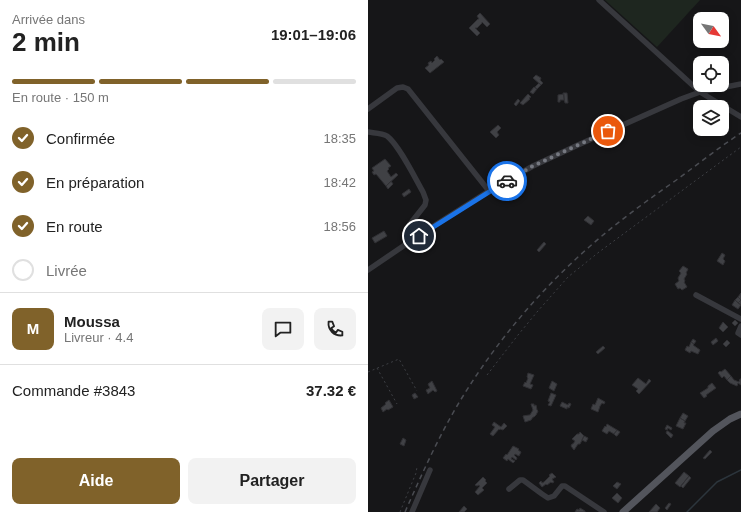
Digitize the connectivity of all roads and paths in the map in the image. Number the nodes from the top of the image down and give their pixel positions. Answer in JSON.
{"nodes":[{"id":1,"x":599,"y":0,"type":"edge"},
{"id":2,"x":741,"y":84,"type":"edge"},
{"id":3,"x":693,"y":86,"type":"edge"},
{"id":4,"x":729,"y":86,"type":"edge"},
{"id":5,"x":700,"y":92,"type":"joint"},
{"id":6,"x":368,"y":109,"type":"edge"},
{"id":7,"x":741,"y":117,"type":"edge"},
{"id":8,"x":368,"y":132,"type":"edge"},
{"id":9,"x":741,"y":147,"type":"edge"},
{"id":10,"x":489,"y":192,"type":"junction"},
{"id":11,"x":419,"y":236,"type":"junction"},
{"id":12,"x":368,"y":270,"type":"edge"},
{"id":13,"x":696,"y":295,"type":"dead end"},
{"id":14,"x":741,"y":319,"type":"edge"},
{"id":15,"x":741,"y":326,"type":"edge"},
{"id":16,"x":741,"y":335,"type":"edge"},
{"id":17,"x":377,"y":368,"type":"junction"},
{"id":18,"x":368,"y":372,"type":"edge"},
{"id":19,"x":487,"y":375,"type":"dead end"},
{"id":20,"x":417,"y":391,"type":"dead end"},
{"id":21,"x":397,"y":404,"type":"dead end"},
{"id":22,"x":741,"y":414,"type":"edge"},
{"id":23,"x":417,"y":467,"type":"dead end"},
{"id":24,"x":430,"y":470,"type":"dead end"},
{"id":25,"x":509,"y":489,"type":"dead end"},
{"id":26,"x":400,"y":512,"type":"edge"},
{"id":27,"x":412,"y":512,"type":"edge"},
{"id":28,"x":604,"y":512,"type":"edge"},
{"id":29,"x":623,"y":512,"type":"edge"}],
"edges":[{"from":1,"to":3,"type":"street"},
{"from":2,"to":4,"type":"street"},
{"from":5,"to":7,"type":"street"},
{"from":5,"to":10,"type":"street"},
{"from":6,"to":10,"type":"street"},
{"from":8,"to":11,"type":"street"},
{"from":9,"to":19,"type":"path"},
{"from":10,"to":11,"type":"street"},
{"from":11,"to":12,"type":"street"},
{"from":13,"to":14,"type":"street"},
{"from":15,"to":16,"type":"street"},
{"from":17,"to":18,"type":"path"},
{"from":17,"to":20,"type":"path"},
{"from":17,"to":21,"type":"path"},
{"from":22,"to":29,"type":"main road"},
{"from":23,"to":26,"type":"path"},
{"from":24,"to":27,"type":"street"},
{"from":25,"to":28,"type":"street"}]}
